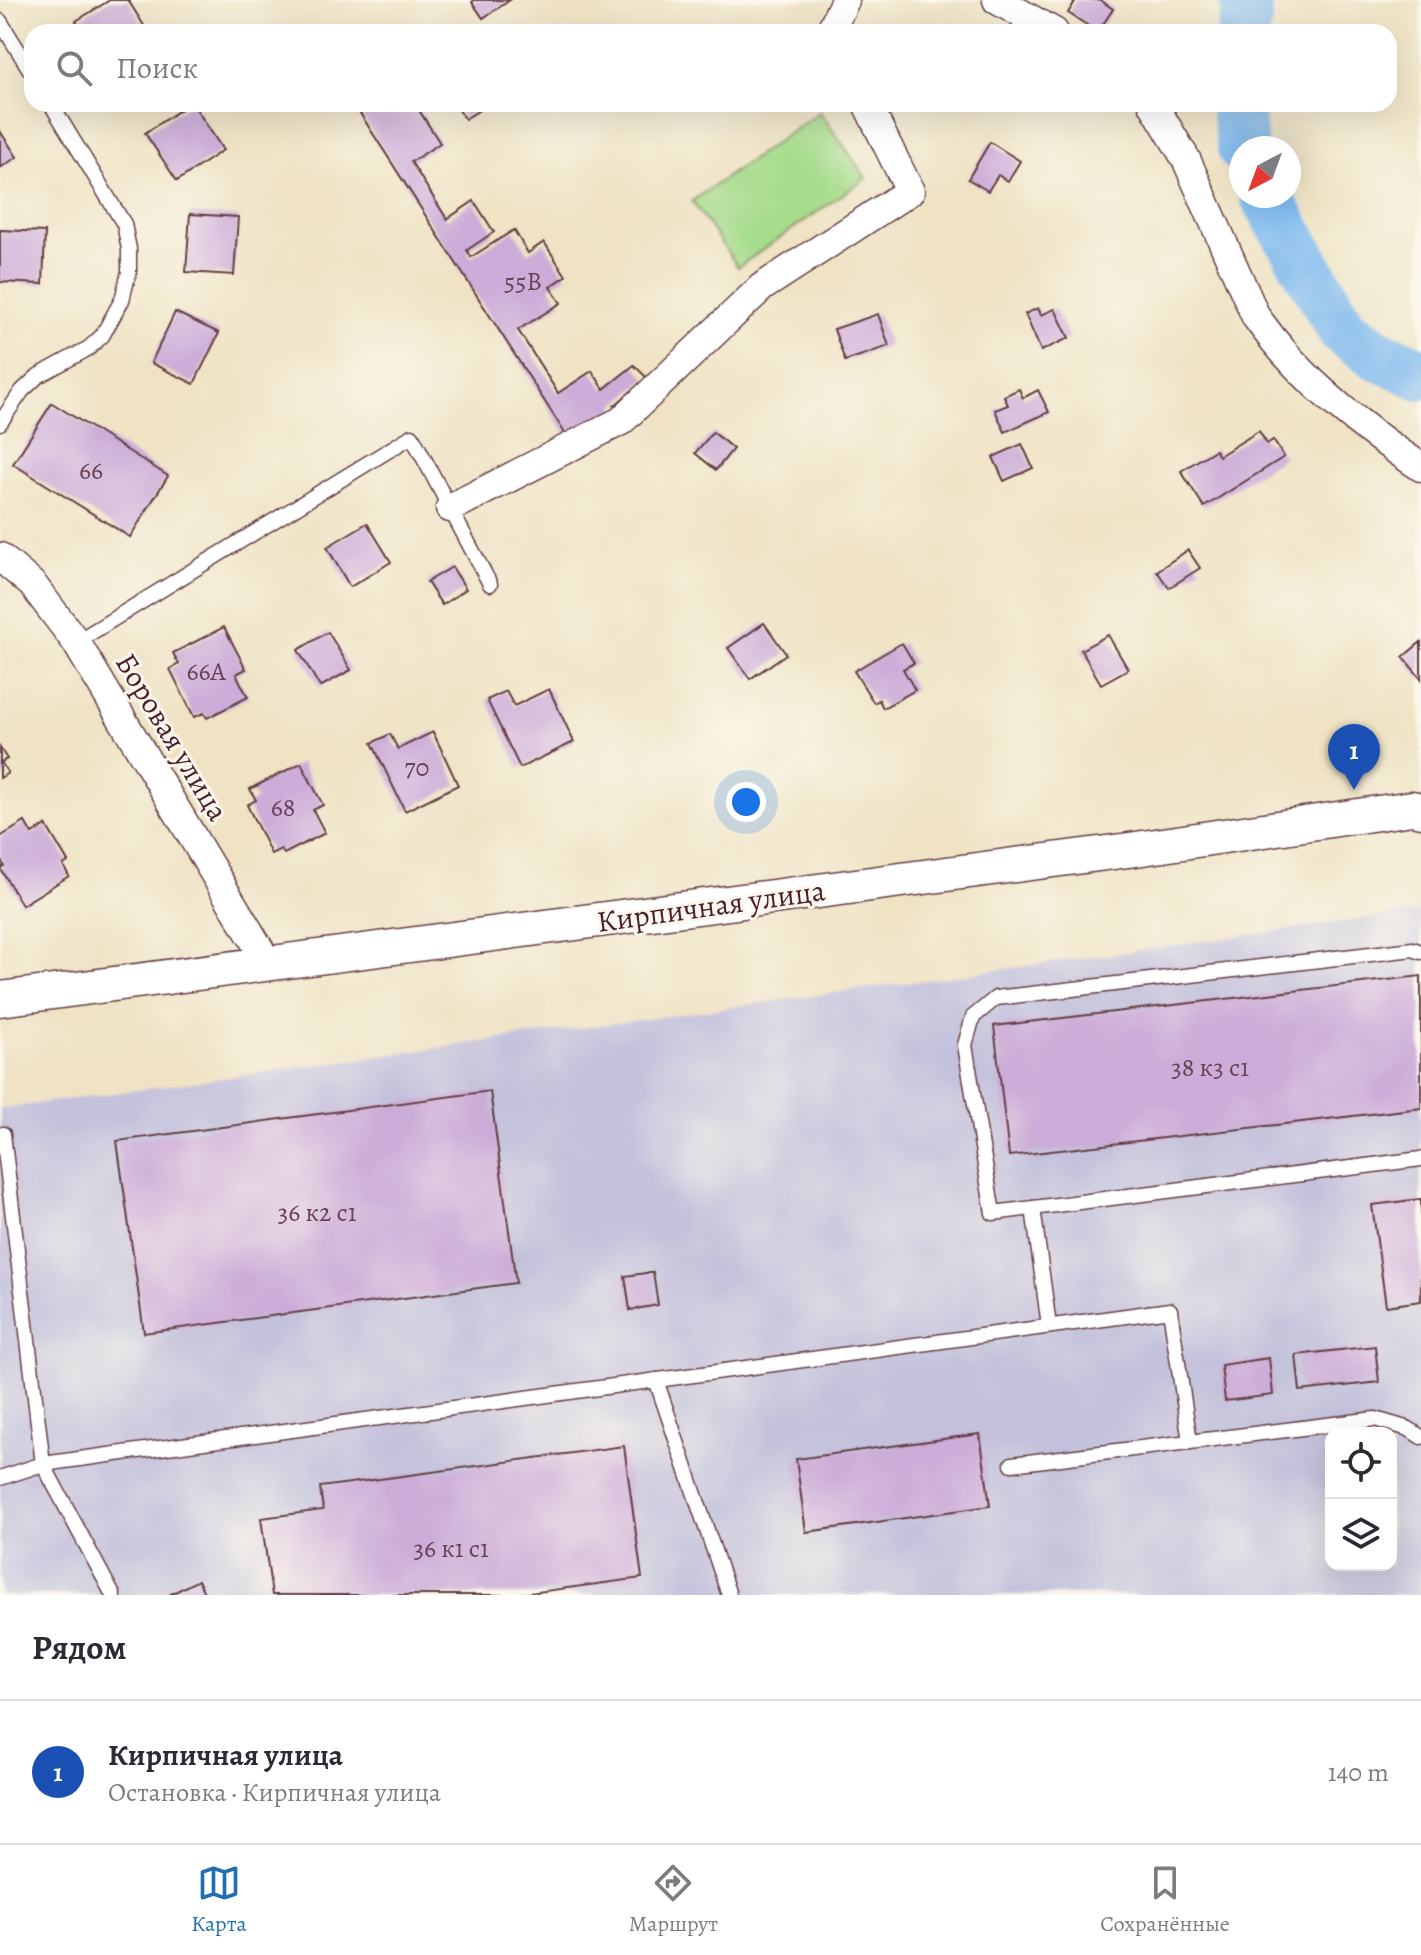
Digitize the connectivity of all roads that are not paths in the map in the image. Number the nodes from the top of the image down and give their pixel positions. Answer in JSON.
{"nodes":[{"id":1,"x":845,"y":0,"type":"edge"},
{"id":2,"x":997,"y":0,"type":"edge"},
{"id":3,"x":0,"y":21,"type":"edge"},
{"id":4,"x":834,"y":24,"type":"edge"},
{"id":5,"x":1040,"y":24,"type":"edge"},
{"id":6,"x":24,"y":60,"type":"edge"},
{"id":7,"x":56,"y":112,"type":"edge"},
{"id":8,"x":871,"y":112,"type":"edge"},
{"id":9,"x":1158,"y":112,"type":"edge"},
{"id":10,"x":0,"y":423,"type":"edge"},
{"id":11,"x":1421,"y":467,"type":"edge"},
{"id":12,"x":450,"y":508,"type":"junction"},
{"id":13,"x":0,"y":557,"type":"edge"},
{"id":14,"x":490,"y":584,"type":"dead end"},
{"id":15,"x":76,"y":642,"type":"junction"},
{"id":16,"x":1421,"y":810,"type":"edge"},
{"id":17,"x":1421,"y":952,"type":"edge"},
{"id":18,"x":269,"y":965,"type":"junction"},
{"id":19,"x":0,"y":999,"type":"edge"},
{"id":20,"x":0,"y":1135,"type":"edge"},
{"id":21,"x":1421,"y":1159,"type":"edge"},
{"id":22,"x":1033,"y":1208,"type":"junction"},
{"id":23,"x":1049,"y":1326,"type":"junction"},
{"id":24,"x":656,"y":1380,"type":"junction"},
{"id":25,"x":1421,"y":1437,"type":"edge"},
{"id":26,"x":1190,"y":1442,"type":"junction"},
{"id":27,"x":43,"y":1464,"type":"junction"},
{"id":28,"x":1012,"y":1464,"type":"dead end"},
{"id":29,"x":0,"y":1478,"type":"edge"},
{"id":30,"x":113,"y":1595,"type":"edge"},
{"id":31,"x":729,"y":1595,"type":"edge"}],
"edges":[{"from":1,"to":4,"type":"street"},
{"from":2,"to":5,"type":"street"},
{"from":3,"to":6,"type":"lane"},
{"from":7,"to":10,"type":"lane"},
{"from":8,"to":12,"type":"street"},
{"from":9,"to":11,"type":"street"},
{"from":12,"to":14,"type":"lane"},
{"from":12,"to":15,"type":"lane"},
{"from":13,"to":15,"type":"street","name":"Боровая улица"},
{"from":15,"to":18,"type":"street","name":"Боровая улица"},
{"from":16,"to":18,"type":"street","name":"Кирпичная улица"},
{"from":17,"to":22,"type":"lane"},
{"from":18,"to":19,"type":"street","name":"Кирпичная улица"},
{"from":20,"to":27,"type":"lane"},
{"from":21,"to":22,"type":"lane"},
{"from":22,"to":23,"type":"lane"},
{"from":23,"to":24,"type":"lane"},
{"from":23,"to":26,"type":"lane"},
{"from":24,"to":27,"type":"lane"},
{"from":24,"to":31,"type":"lane"},
{"from":25,"to":26,"type":"lane"},
{"from":26,"to":28,"type":"lane"},
{"from":27,"to":29,"type":"lane"},
{"from":27,"to":30,"type":"lane"}]}
